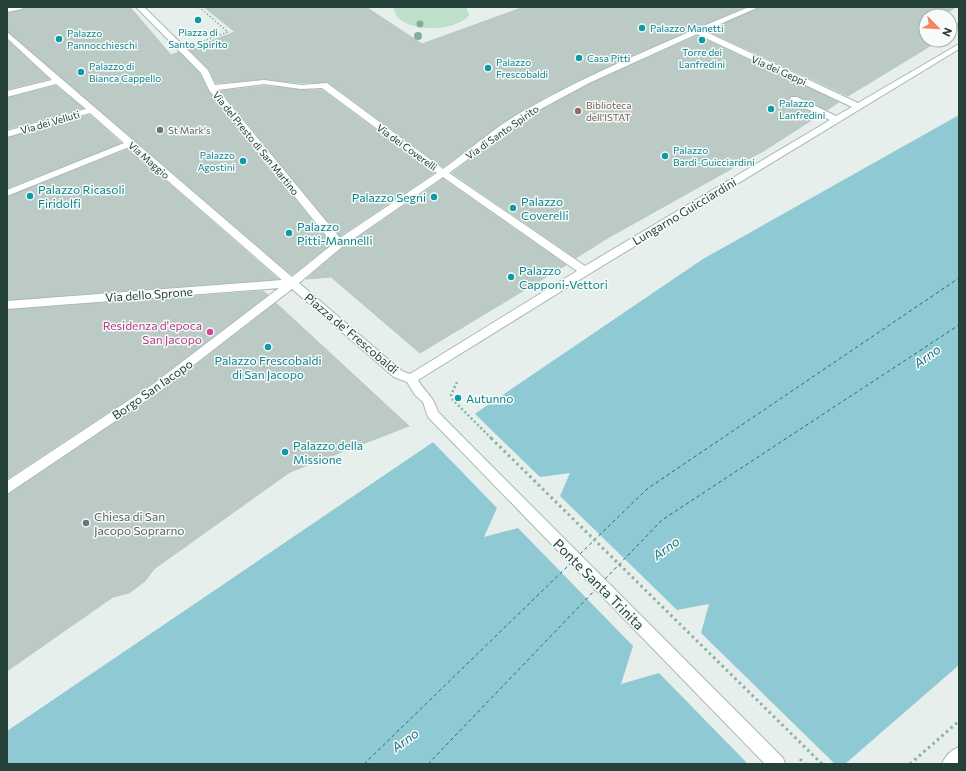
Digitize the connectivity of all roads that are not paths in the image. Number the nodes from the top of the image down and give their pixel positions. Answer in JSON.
{"nodes":[{"id":1,"x":19,"y":7,"type":"edge"},
{"id":2,"x":140,"y":7,"type":"edge"},
{"id":3,"x":738,"y":7,"type":"edge"},
{"id":4,"x":755,"y":7,"type":"edge"},
{"id":5,"x":7,"y":10,"type":"edge"},
{"id":6,"x":747,"y":11,"type":"junction"},
{"id":7,"x":699,"y":32,"type":"junction"},
{"id":8,"x":7,"y":34,"type":"edge"},
{"id":9,"x":959,"y":46,"type":"edge"},
{"id":10,"x":58,"y":81,"type":"junction"},
{"id":11,"x":212,"y":88,"type":"junction"},
{"id":12,"x":7,"y":94,"type":"edge"},
{"id":13,"x":794,"y":99,"type":"dead end"},
{"id":14,"x":860,"y":106,"type":"junction"},
{"id":15,"x":93,"y":110,"type":"junction"},
{"id":16,"x":838,"y":120,"type":"junction"},
{"id":17,"x":7,"y":134,"type":"edge"},
{"id":18,"x":130,"y":144,"type":"junction"},
{"id":19,"x":443,"y":173,"type":"junction"},
{"id":20,"x":7,"y":193,"type":"edge"},
{"id":21,"x":339,"y":244,"type":"junction"},
{"id":22,"x":585,"y":271,"type":"junction"},
{"id":23,"x":292,"y":283,"type":"junction"},
{"id":24,"x":7,"y":305,"type":"edge"},
{"id":25,"x":411,"y":379,"type":"junction"},
{"id":26,"x":428,"y":400,"type":"joint"},
{"id":27,"x":7,"y":488,"type":"edge"},
{"id":28,"x":959,"y":755,"type":"edge"},
{"id":29,"x":777,"y":764,"type":"edge"},
{"id":30,"x":950,"y":764,"type":"edge"}],
"edges":[{"from":1,"to":5,"type":"street"},
{"from":2,"to":11,"type":"street","name":"Via del Presto di San Martino"},
{"from":3,"to":6,"type":"street"},
{"from":4,"to":6,"type":"street","name":"Via di Santo Spirito"},
{"from":6,"to":7,"type":"street","name":"Via di Santo Spirito"},
{"from":7,"to":14,"type":"street","name":"Via dei Geppi"},
{"from":7,"to":19,"type":"street","name":"Via di Santo Spirito"},
{"from":8,"to":10,"type":"street","name":"Via Maggio"},
{"from":9,"to":14,"type":"street","name":"Lungarno Guicciardini"},
{"from":10,"to":12,"type":"street"},
{"from":10,"to":15,"type":"street","name":"Via Maggio"},
{"from":11,"to":19,"type":"street","name":"Via dei Coverelli"},
{"from":11,"to":21,"type":"street","name":"Via del Presto di San Martino"},
{"from":13,"to":16,"type":"street"},
{"from":14,"to":16,"type":"street","name":"Lungarno Guicciardini"},
{"from":15,"to":17,"type":"street","name":"Via dei Velluti"},
{"from":15,"to":18,"type":"street","name":"Via Maggio"},
{"from":16,"to":22,"type":"street","name":"Lungarno Guicciardini"},
{"from":18,"to":20,"type":"street"},
{"from":18,"to":23,"type":"street","name":"Via Maggio"},
{"from":19,"to":21,"type":"street","name":"Via di Santo Spirito"},
{"from":19,"to":22,"type":"street","name":"Via dei Coverelli"},
{"from":21,"to":23,"type":"street","name":"Via di Santo Spirito"},
{"from":22,"to":25,"type":"street","name":"Lungarno Guicciardini"},
{"from":23,"to":24,"type":"street","name":"Via dello Sprone"},
{"from":23,"to":25,"type":"street","name":"Piazza de' Frescobaldi"},
{"from":23,"to":27,"type":"street","name":"Borgo San Iacopo"},
{"from":25,"to":26,"type":"street","name":"Piazza de' Frescobaldi"},
{"from":26,"to":29,"type":"street","name":"Ponte Santa Trinita"},
{"from":28,"to":30,"type":"street"}]}
